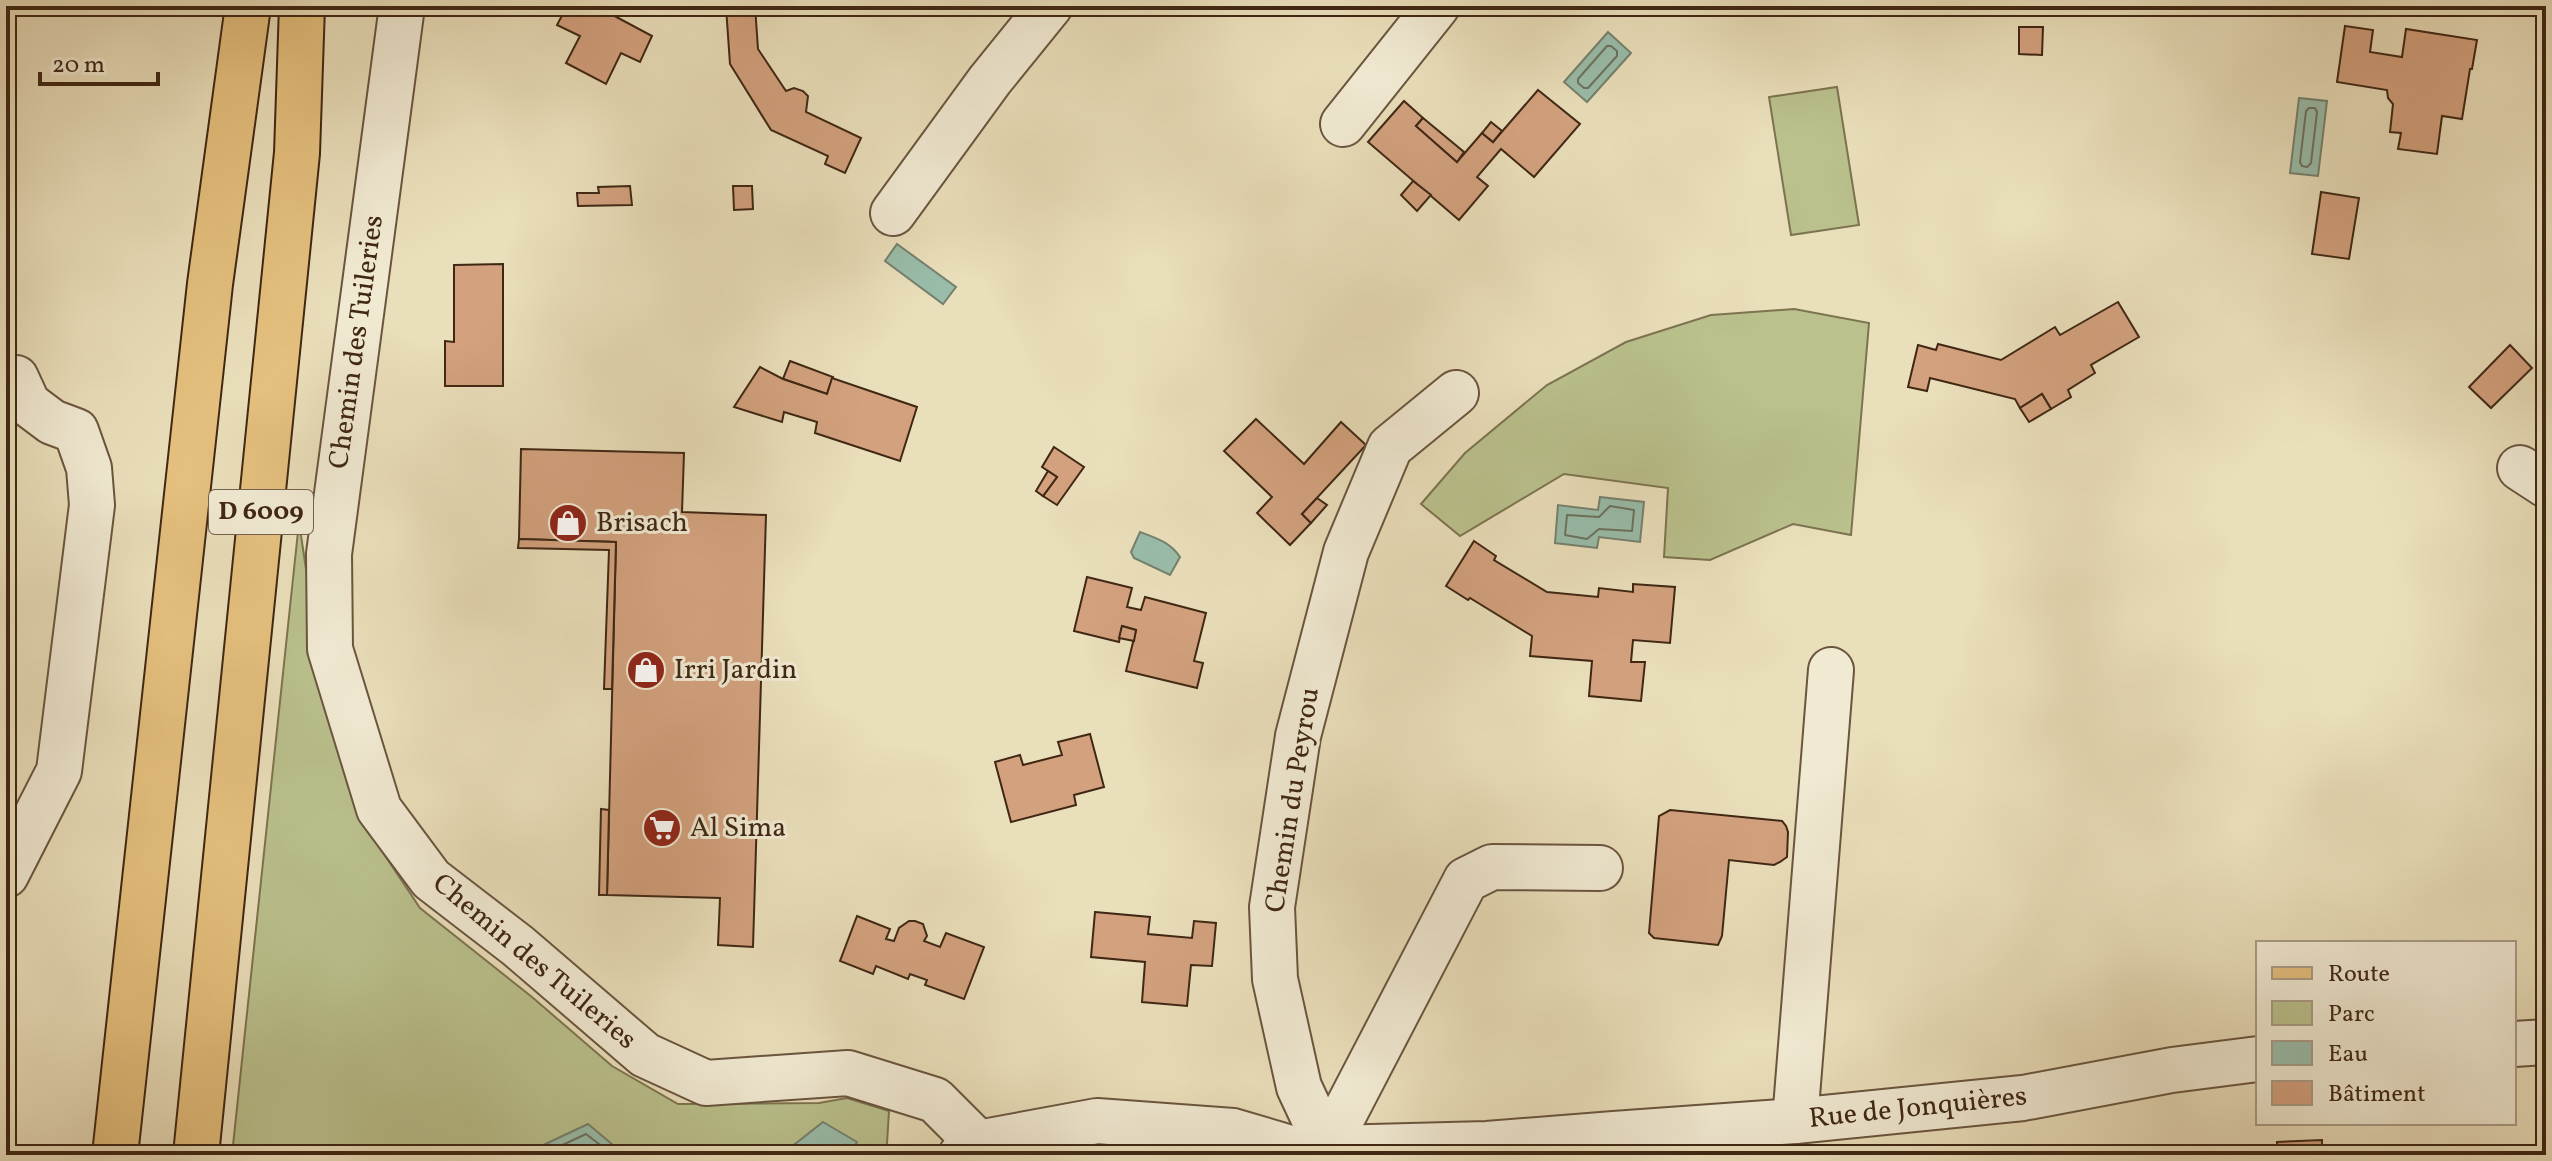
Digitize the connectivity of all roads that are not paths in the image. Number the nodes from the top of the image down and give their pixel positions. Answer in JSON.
{"nodes":[{"id":1,"x":218,"y":6,"type":"edge"},
{"id":2,"x":248,"y":6,"type":"edge"},
{"id":3,"x":302,"y":6,"type":"edge"},
{"id":4,"x":322,"y":6,"type":"edge"},
{"id":5,"x":402,"y":6,"type":"edge"},
{"id":6,"x":1050,"y":6,"type":"edge"},
{"id":7,"x":1437,"y":6,"type":"edge"},
{"id":8,"x":1343,"y":124,"type":"dead end"},
{"id":9,"x":297,"y":153,"type":"junction"},
{"id":10,"x":893,"y":213,"type":"dead end"},
{"id":11,"x":210,"y":284,"type":"junction"},
{"id":12,"x":16,"y":378,"type":"dead end"},
{"id":13,"x":1456,"y":393,"type":"dead end"},
{"id":14,"x":1831,"y":670,"type":"dead end"},
{"id":15,"x":1600,"y":868,"type":"dead end"},
{"id":16,"x":6,"y":875,"type":"edge"},
{"id":17,"x":2546,"y":1042,"type":"edge"},
{"id":18,"x":2516,"y":1044,"type":"edge"},
{"id":19,"x":2256,"y":1059,"type":"edge"},
{"id":20,"x":1795,"y":1121,"type":"junction"},
{"id":21,"x":970,"y":1149,"type":"edge"},
{"id":22,"x":1486,"y":1149,"type":"edge"},
{"id":23,"x":1306,"y":1150,"type":"edge"},
{"id":24,"x":115,"y":1155,"type":"edge"},
{"id":25,"x":196,"y":1155,"type":"edge"}],
"edges":[{"from":1,"to":11,"type":"main road"},
{"from":2,"to":11,"type":"main road","number":"D 6009"},
{"from":3,"to":9,"type":"main road","number":"D 6009"},
{"from":4,"to":9,"type":"main road"},
{"from":5,"to":21,"type":"street","name":"Chemin des Tuileries"},
{"from":6,"to":10,"type":"street"},
{"from":7,"to":8,"type":"street"},
{"from":9,"to":25,"type":"main road","number":"D 6009"},
{"from":11,"to":24,"type":"main road","number":"D 6009"},
{"from":12,"to":16,"type":"street"},
{"from":13,"to":23,"type":"street","name":"Chemin du Peyrou"},
{"from":14,"to":20,"type":"street"},
{"from":15,"to":23,"type":"street"},
{"from":17,"to":18,"type":"street"},
{"from":19,"to":20,"type":"street","name":"Rue de Jonquières"},
{"from":20,"to":22,"type":"street","name":"Rue de Jonquières"},
{"from":21,"to":23,"type":"street","name":"Rue de Jonquières"},
{"from":22,"to":23,"type":"street","name":"Rue de Jonquières"}]}
